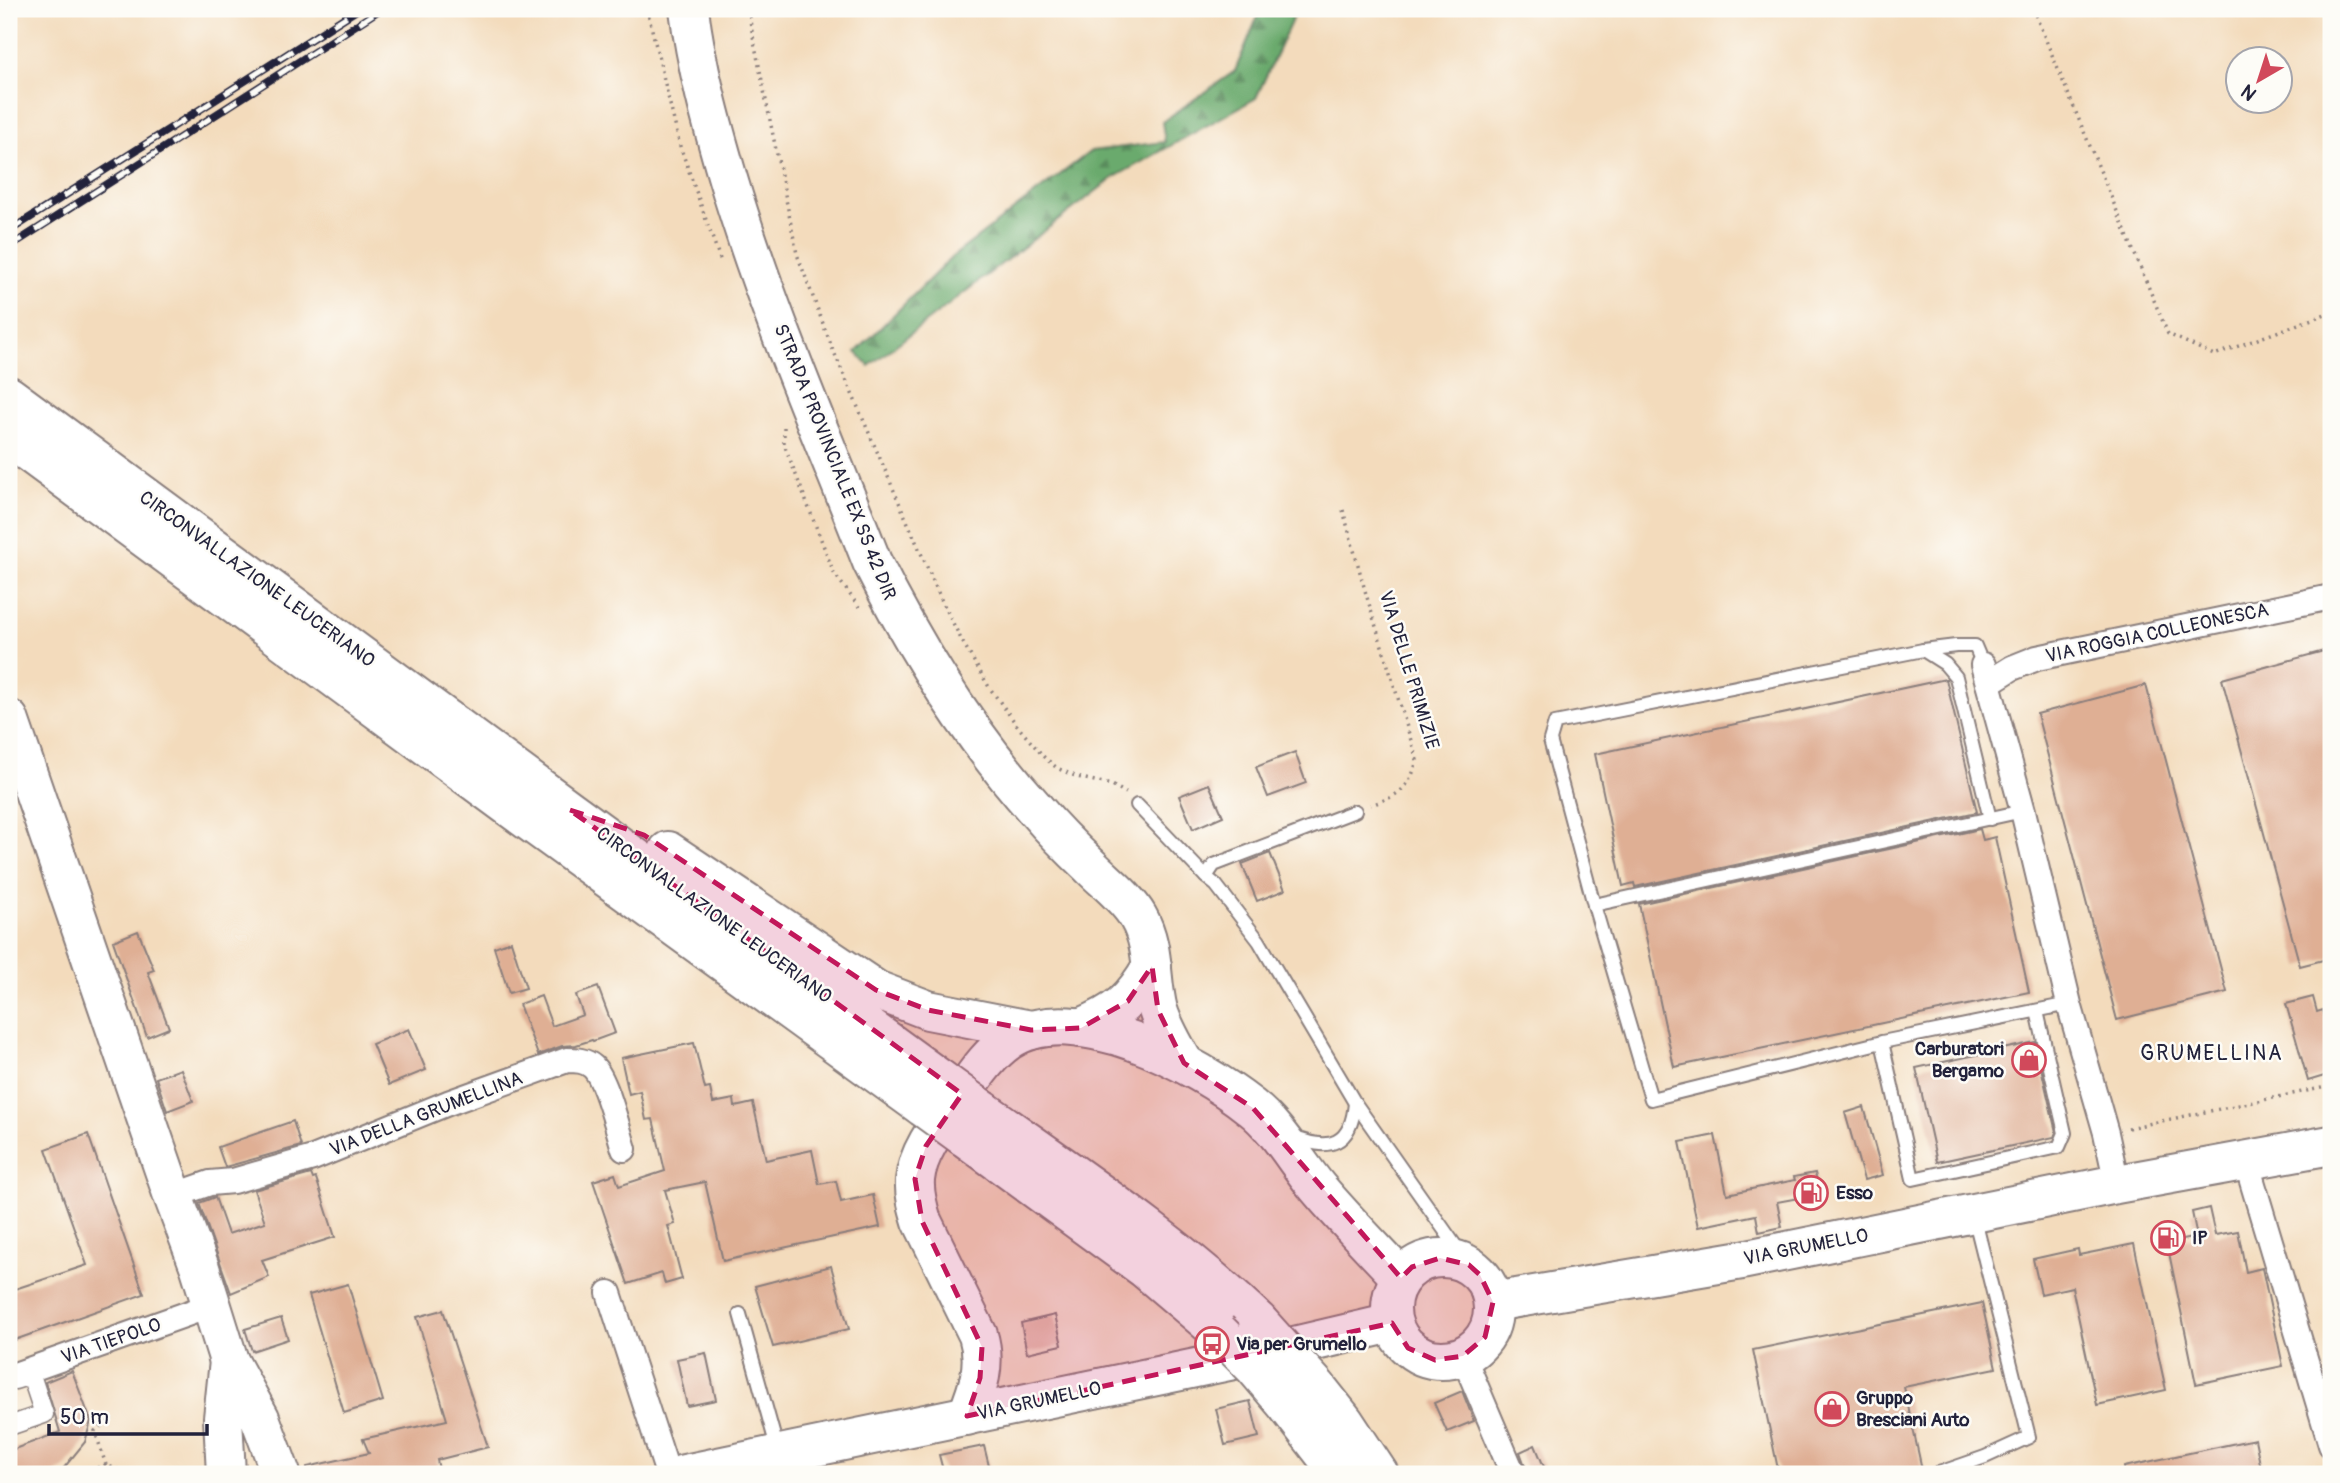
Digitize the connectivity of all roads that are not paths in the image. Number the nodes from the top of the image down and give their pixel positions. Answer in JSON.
{"nodes":[{"id":1,"x":689,"y":9,"type":"edge"},
{"id":2,"x":9,"y":396,"type":"edge"},
{"id":3,"x":9,"y":438,"type":"edge"},
{"id":4,"x":9,"y":461,"type":"edge"},
{"id":5,"x":137,"y":533,"type":"junction"},
{"id":6,"x":2331,"y":597,"type":"edge"},
{"id":7,"x":1923,"y":650,"type":"junction"},
{"id":8,"x":1985,"y":674,"type":"junction"},
{"id":9,"x":9,"y":719,"type":"edge"},
{"id":10,"x":1137,"y":805,"type":"road end"},
{"id":11,"x":570,"y":810,"type":"junction"},
{"id":12,"x":1355,"y":811,"type":"road end"},
{"id":13,"x":2023,"y":811,"type":"junction"},
{"id":14,"x":1990,"y":819,"type":"junction"},
{"id":15,"x":1206,"y":877,"type":"junction"},
{"id":16,"x":1594,"y":905,"type":"junction"},
{"id":17,"x":1152,"y":966,"type":"junction"},
{"id":18,"x":2069,"y":1004,"type":"junction"},
{"id":19,"x":2037,"y":1011,"type":"junction"},
{"id":20,"x":1081,"y":1028,"type":"junction"},
{"id":21,"x":1031,"y":1030,"type":"junction"},
{"id":22,"x":1882,"y":1042,"type":"junction"},
{"id":23,"x":1184,"y":1063,"type":"junction"},
{"id":24,"x":931,"y":1093,"type":"junction"},
{"id":25,"x":1355,"y":1103,"type":"junction"},
{"id":26,"x":973,"y":1123,"type":"junction"},
{"id":27,"x":1272,"y":1129,"type":"junction"},
{"id":28,"x":2331,"y":1145,"type":"edge"},
{"id":29,"x":624,"y":1149,"type":"dead end"},
{"id":30,"x":2246,"y":1161,"type":"junction"},
{"id":31,"x":2117,"y":1184,"type":"junction"},
{"id":32,"x":173,"y":1196,"type":"junction"},
{"id":33,"x":1973,"y":1214,"type":"junction"},
{"id":34,"x":1469,"y":1265,"type":"junction"},
{"id":35,"x":1401,"y":1278,"type":"junction"},
{"id":36,"x":609,"y":1293,"type":"dead end"},
{"id":37,"x":1493,"y":1302,"type":"junction"},
{"id":38,"x":212,"y":1305,"type":"junction"},
{"id":39,"x":740,"y":1314,"type":"dead end"},
{"id":40,"x":1392,"y":1323,"type":"junction"},
{"id":41,"x":1463,"y":1356,"type":"junction"},
{"id":42,"x":229,"y":1361,"type":"junction"},
{"id":43,"x":9,"y":1377,"type":"edge"},
{"id":44,"x":9,"y":1383,"type":"edge"},
{"id":45,"x":1302,"y":1397,"type":"junction"},
{"id":46,"x":967,"y":1416,"type":"junction"},
{"id":47,"x":9,"y":1426,"type":"edge"},
{"id":48,"x":2331,"y":1445,"type":"edge"},
{"id":49,"x":779,"y":1454,"type":"junction"},
{"id":50,"x":226,"y":1474,"type":"edge"},
{"id":51,"x":281,"y":1474,"type":"edge"},
{"id":52,"x":668,"y":1474,"type":"edge"},
{"id":53,"x":684,"y":1474,"type":"edge"},
{"id":54,"x":1340,"y":1474,"type":"edge"},
{"id":55,"x":1379,"y":1474,"type":"edge"},
{"id":56,"x":1513,"y":1474,"type":"edge"},
{"id":57,"x":1936,"y":1474,"type":"edge"}],
"edges":[{"from":1,"to":17,"type":"main road","name":"STRADA PROVINCIALE EX SS 42 DIR"},
{"from":2,"to":11,"type":"main road","name":"CIRCONVALLAZIONE LEUCERIANO"},
{"from":3,"to":5,"type":"main road","name":"CIRCONVALLAZIONE LEUCERIANO"},
{"from":4,"to":5,"type":"main road"},
{"from":5,"to":24,"type":"main road","name":"CIRCONVALLAZIONE LEUCERIANO"},
{"from":6,"to":8,"type":"street","name":"VIA ROGGIA COLLEONESCA"},
{"from":7,"to":8,"type":"lane"},
{"from":7,"to":14,"type":"lane"},
{"from":7,"to":16,"type":"lane"},
{"from":8,"to":13,"type":"street"},
{"from":9,"to":32,"type":"main road"},
{"from":10,"to":15,"type":"lane"},
{"from":11,"to":21,"type":"main road"},
{"from":11,"to":24,"type":"main road","name":"CIRCONVALLAZIONE LEUCERIANO"},
{"from":12,"to":15,"type":"lane"},
{"from":13,"to":14,"type":"lane"},
{"from":13,"to":18,"type":"street"},
{"from":14,"to":16,"type":"lane"},
{"from":15,"to":25,"type":"lane"},
{"from":16,"to":22,"type":"lane"},
{"from":17,"to":20,"type":"main road"},
{"from":17,"to":23,"type":"main road","name":"STRADA PROVINCIALE EX SS 42 DIR"},
{"from":18,"to":19,"type":"lane"},
{"from":18,"to":31,"type":"street"},
{"from":19,"to":22,"type":"lane"},
{"from":19,"to":22,"type":"lane"},
{"from":20,"to":21,"type":"main road"},
{"from":20,"to":23,"type":"main road"},
{"from":21,"to":46,"type":"main road"},
{"from":23,"to":27,"type":"main road"},
{"from":24,"to":26,"type":"main road","name":"CIRCONVALLAZIONE LEUCERIANO","bridge":true},
{"from":25,"to":27,"type":"lane"},
{"from":25,"to":34,"type":"lane"},
{"from":26,"to":45,"type":"main road","name":"CIRCONVALLAZIONE LEUCERIANO","bridge":true},
{"from":26,"to":45,"type":"main road","name":"CIRCONVALLAZIONE LEUCERIANO","bridge":true},
{"from":27,"to":35,"type":"main road"},
{"from":28,"to":30,"type":"main road","name":"VIA GRUMELLO"},
{"from":29,"to":32,"type":"street","name":"VIA DELLA GRUMELLINA"},
{"from":30,"to":31,"type":"main road","name":"VIA GRUMELLO"},
{"from":30,"to":48,"type":"street"},
{"from":31,"to":33,"type":"main road","name":"VIA GRUMELLO"},
{"from":32,"to":38,"type":"main road"},
{"from":33,"to":37,"type":"main road","name":"VIA GRUMELLO"},
{"from":33,"to":57,"type":"lane"},
{"from":34,"to":35,"type":"main road"},
{"from":34,"to":37,"type":"main road"},
{"from":35,"to":40,"type":"main road"},
{"from":36,"to":52,"type":"street"},
{"from":37,"to":41,"type":"main road"},
{"from":38,"to":42,"type":"main road"},
{"from":38,"to":43,"type":"street","name":"VIA TIEPOLO"},
{"from":39,"to":49,"type":"lane"},
{"from":40,"to":41,"type":"main road"},
{"from":40,"to":46,"type":"main road","name":"VIA GRUMELLO"},
{"from":41,"to":56,"type":"street"},
{"from":42,"to":50,"type":"main road"},
{"from":42,"to":51,"type":"main road"},
{"from":44,"to":47,"type":"street"},
{"from":45,"to":54,"type":"main road","name":"CIRCONVALLAZIONE LEUCERIANO"},
{"from":45,"to":55,"type":"main road","name":"CIRCONVALLAZIONE LEUCERIANO"},
{"from":46,"to":49,"type":"main road","name":"VIA GRUMELLO"},
{"from":49,"to":53,"type":"main road","name":"VIA GRUMELLO"}]}
